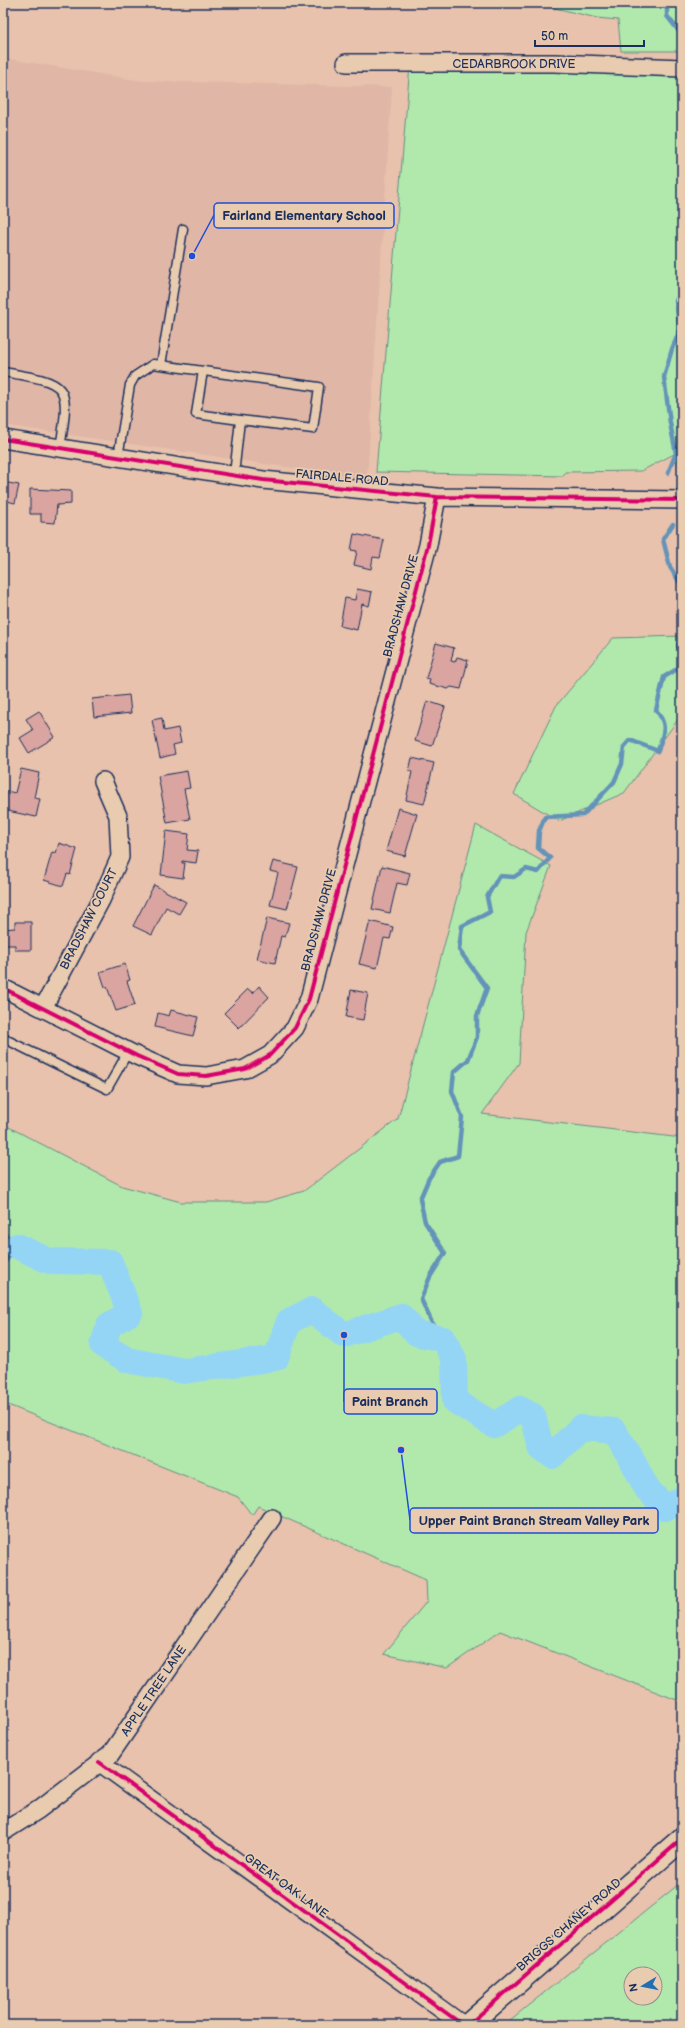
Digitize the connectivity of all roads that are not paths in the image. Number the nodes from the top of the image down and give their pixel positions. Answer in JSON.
{"nodes":[{"id":1,"x":346,"y":63,"type":"dead end"},
{"id":2,"x":682,"y":68,"type":"edge"},
{"id":3,"x":183,"y":229,"type":"dead end"},
{"id":4,"x":161,"y":365,"type":"junction"},
{"id":5,"x":203,"y":371,"type":"junction"},
{"id":6,"x":3,"y":372,"type":"edge"},
{"id":7,"x":240,"y":420,"type":"junction"},
{"id":8,"x":3,"y":438,"type":"edge"},
{"id":9,"x":60,"y":448,"type":"junction"},
{"id":10,"x":118,"y":457,"type":"junction"},
{"id":11,"x":234,"y":476,"type":"junction"},
{"id":12,"x":437,"y":497,"type":"junction"},
{"id":13,"x":682,"y":500,"type":"edge"},
{"id":14,"x":103,"y":781,"type":"dead end"},
{"id":15,"x":3,"y":988,"type":"edge"},
{"id":16,"x":43,"y":1008,"type":"junction"},
{"id":17,"x":3,"y":1038,"type":"edge"},
{"id":18,"x":128,"y":1052,"type":"junction"},
{"id":19,"x":272,"y":1518,"type":"dead end"},
{"id":20,"x":99,"y":1762,"type":"junction"},
{"id":21,"x":3,"y":1832,"type":"edge"},
{"id":22,"x":682,"y":1839,"type":"edge"},
{"id":23,"x":463,"y":2025,"type":"edge"},
{"id":24,"x":468,"y":2025,"type":"edge"}],
"edges":[{"from":1,"to":2,"type":"street","name":"CEDARBROOK DRIVE"},
{"from":3,"to":4,"type":"lane"},
{"from":4,"to":5,"type":"lane"},
{"from":4,"to":10,"type":"lane"},
{"from":5,"to":7,"type":"lane"},
{"from":5,"to":7,"type":"lane"},
{"from":6,"to":9,"type":"lane"},
{"from":7,"to":11,"type":"lane"},
{"from":8,"to":9,"type":"street","name":"FAIRDALE ROAD"},
{"from":9,"to":10,"type":"street","name":"FAIRDALE ROAD"},
{"from":10,"to":11,"type":"street","name":"FAIRDALE ROAD"},
{"from":11,"to":12,"type":"street","name":"FAIRDALE ROAD"},
{"from":12,"to":13,"type":"street","name":"FAIRDALE ROAD"},
{"from":12,"to":18,"type":"street","name":"BRADSHAW DRIVE"},
{"from":14,"to":16,"type":"street","name":"BRADSHAW COURT"},
{"from":15,"to":16,"type":"street","name":"BRADSHAW DRIVE"},
{"from":16,"to":18,"type":"street","name":"BRADSHAW DRIVE"},
{"from":17,"to":18,"type":"lane"},
{"from":19,"to":20,"type":"street","name":"APPLE TREE LANE"},
{"from":20,"to":21,"type":"street","name":"APPLE TREE LANE"},
{"from":20,"to":23,"type":"street","name":"GREAT OAK LANE"},
{"from":22,"to":24,"type":"main road","name":"BRIGGS CHANEY ROAD"}]}
